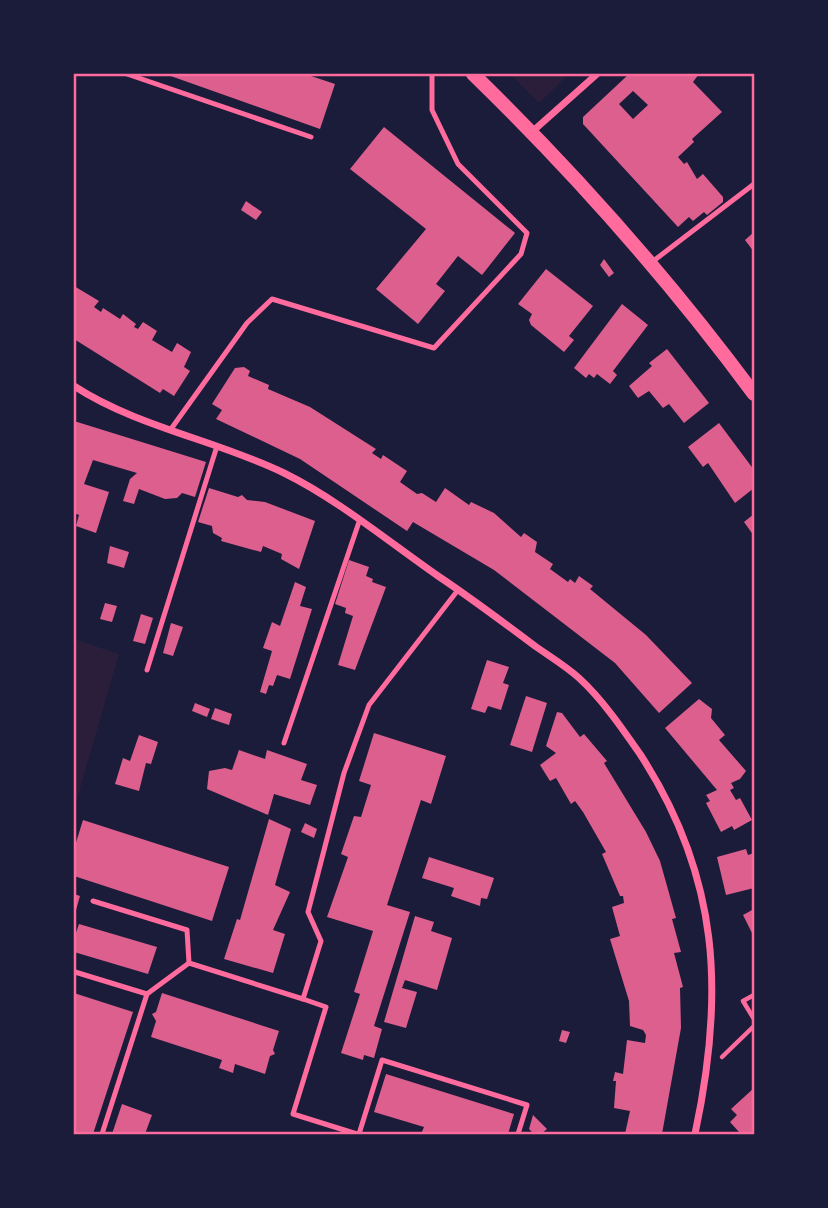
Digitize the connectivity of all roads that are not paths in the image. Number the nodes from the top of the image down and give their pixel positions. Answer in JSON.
{"nodes":[{"id":1,"x":127,"y":74,"type":"edge"},
{"id":2,"x":432,"y":74,"type":"edge"},
{"id":3,"x":473,"y":74,"type":"edge"},
{"id":4,"x":597,"y":74,"type":"edge"},
{"id":5,"x":533,"y":131,"type":"junction"},
{"id":6,"x":311,"y":137,"type":"dead end"},
{"id":7,"x":754,"y":184,"type":"edge"},
{"id":8,"x":652,"y":262,"type":"junction"},
{"id":9,"x":74,"y":386,"type":"edge"},
{"id":10,"x":754,"y":394,"type":"edge"},
{"id":11,"x":171,"y":429,"type":"junction"},
{"id":12,"x":217,"y":444,"type":"junction"},
{"id":13,"x":359,"y":522,"type":"junction"},
{"id":14,"x":458,"y":590,"type":"junction"},
{"id":15,"x":147,"y":670,"type":"dead end"},
{"id":16,"x":284,"y":743,"type":"dead end"},
{"id":17,"x":93,"y":901,"type":"dead end"},
{"id":18,"x":189,"y":962,"type":"junction"},
{"id":19,"x":75,"y":972,"type":"edge"},
{"id":20,"x":147,"y":994,"type":"junction"},
{"id":21,"x":303,"y":999,"type":"junction"},
{"id":22,"x":102,"y":1135,"type":"edge"},
{"id":23,"x":358,"y":1135,"type":"edge"},
{"id":24,"x":518,"y":1135,"type":"edge"},
{"id":25,"x":695,"y":1135,"type":"edge"}],
"edges":[{"from":1,"to":6,"type":"lane"},
{"from":2,"to":11,"type":"lane"},
{"from":3,"to":5,"type":"main road"},
{"from":4,"to":5,"type":"street"},
{"from":5,"to":8,"type":"main road"},
{"from":7,"to":8,"type":"lane"},
{"from":8,"to":10,"type":"main road"},
{"from":9,"to":11,"type":"street"},
{"from":11,"to":12,"type":"street"},
{"from":12,"to":13,"type":"street"},
{"from":12,"to":15,"type":"lane"},
{"from":13,"to":14,"type":"street"},
{"from":13,"to":16,"type":"lane"},
{"from":14,"to":21,"type":"lane"},
{"from":14,"to":25,"type":"street"},
{"from":17,"to":18,"type":"lane"},
{"from":18,"to":20,"type":"lane"},
{"from":18,"to":21,"type":"lane"},
{"from":19,"to":20,"type":"lane"},
{"from":20,"to":22,"type":"lane"},
{"from":21,"to":23,"type":"lane"},
{"from":23,"to":24,"type":"lane"}]}
